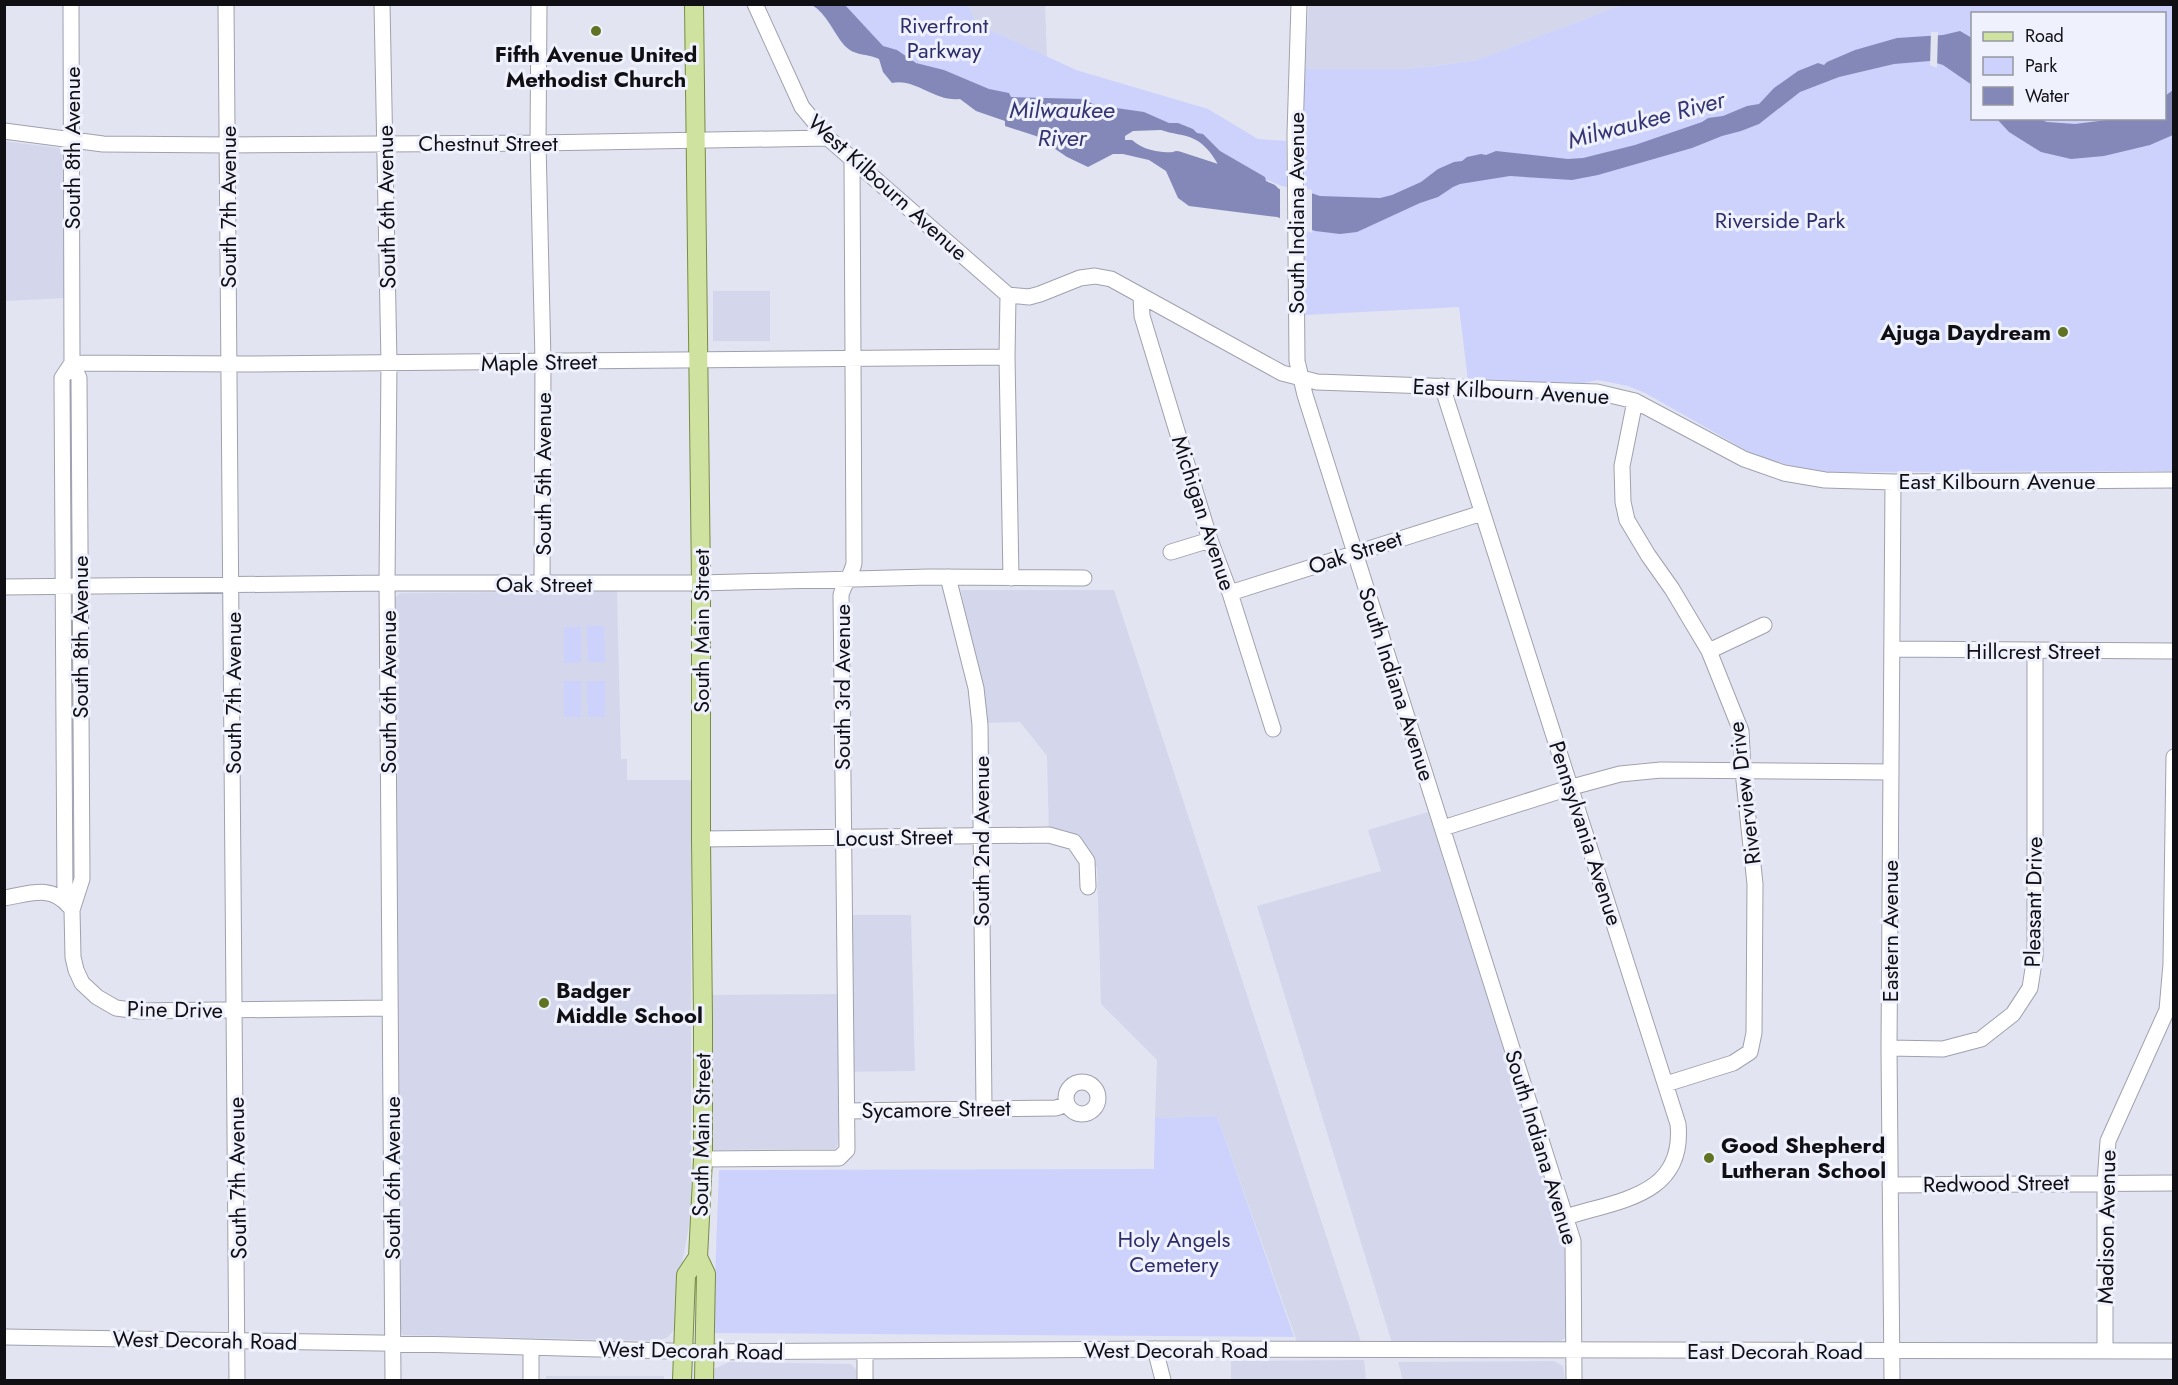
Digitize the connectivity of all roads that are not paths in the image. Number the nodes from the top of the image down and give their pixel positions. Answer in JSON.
{"nodes":[{"id":1,"x":71,"y":4,"type":"edge"},
{"id":2,"x":226,"y":4,"type":"edge"},
{"id":3,"x":382,"y":4,"type":"edge"},
{"id":4,"x":539,"y":4,"type":"edge"},
{"id":5,"x":694,"y":4,"type":"edge"},
{"id":6,"x":755,"y":4,"type":"edge"},
{"id":7,"x":1299,"y":4,"type":"edge"},
{"id":8,"x":4,"y":131,"type":"edge"},
{"id":9,"x":828,"y":138,"type":"junction"},
{"id":10,"x":73,"y":139,"type":"junction"},
{"id":11,"x":696,"y":140,"type":"junction"},
{"id":12,"x":538,"y":143,"type":"junction"},
{"id":13,"x":384,"y":144,"type":"junction"},
{"id":14,"x":228,"y":145,"type":"junction"},
{"id":15,"x":852,"y":159,"type":"junction"},
{"id":16,"x":1008,"y":294,"type":"junction"},
{"id":17,"x":1141,"y":296,"type":"junction"},
{"id":18,"x":854,"y":357,"type":"junction"},
{"id":19,"x":1007,"y":357,"type":"junction"},
{"id":20,"x":697,"y":360,"type":"junction"},
{"id":21,"x":543,"y":362,"type":"junction"},
{"id":22,"x":72,"y":363,"type":"junction"},
{"id":23,"x":389,"y":363,"type":"junction"},
{"id":24,"x":230,"y":364,"type":"junction"},
{"id":25,"x":1300,"y":378,"type":"junction"},
{"id":26,"x":1442,"y":387,"type":"junction"},
{"id":27,"x":1635,"y":401,"type":"junction"},
{"id":28,"x":2174,"y":480,"type":"edge"},
{"id":29,"x":1893,"y":482,"type":"junction"},
{"id":30,"x":1482,"y":513,"type":"junction"},
{"id":31,"x":1210,"y":540,"type":"junction"},
{"id":32,"x":1171,"y":552,"type":"dead end"},
{"id":33,"x":1354,"y":552,"type":"junction"},
{"id":34,"x":948,"y":578,"type":"junction"},
{"id":35,"x":1011,"y":578,"type":"junction"},
{"id":36,"x":1084,"y":578,"type":"dead end"},
{"id":37,"x":848,"y":580,"type":"junction"},
{"id":38,"x":387,"y":583,"type":"junction"},
{"id":39,"x":701,"y":583,"type":"junction"},
{"id":40,"x":543,"y":584,"type":"junction"},
{"id":41,"x":232,"y":585,"type":"junction"},
{"id":42,"x":62,"y":586,"type":"junction"},
{"id":43,"x":79,"y":586,"type":"junction"},
{"id":44,"x":4,"y":587,"type":"edge"},
{"id":45,"x":1230,"y":593,"type":"junction"},
{"id":46,"x":1764,"y":625,"type":"dead end"},
{"id":47,"x":1892,"y":649,"type":"junction"},
{"id":48,"x":1709,"y":651,"type":"junction"},
{"id":49,"x":2035,"y":651,"type":"junction"},
{"id":50,"x":2174,"y":651,"type":"edge"},
{"id":51,"x":1273,"y":729,"type":"dead end"},
{"id":52,"x":2174,"y":757,"type":"edge"},
{"id":53,"x":1743,"y":771,"type":"junction"},
{"id":54,"x":1891,"y":772,"type":"junction"},
{"id":55,"x":1572,"y":786,"type":"junction"},
{"id":56,"x":1443,"y":828,"type":"junction"},
{"id":57,"x":980,"y":835,"type":"junction"},
{"id":58,"x":843,"y":838,"type":"junction"},
{"id":59,"x":701,"y":839,"type":"junction"},
{"id":60,"x":1088,"y":887,"type":"dead end"},
{"id":61,"x":4,"y":898,"type":"edge"},
{"id":62,"x":69,"y":906,"type":"junction"},
{"id":63,"x":390,"y":1008,"type":"junction"},
{"id":64,"x":235,"y":1010,"type":"junction"},
{"id":65,"x":1889,"y":1048,"type":"junction"},
{"id":66,"x":1666,"y":1084,"type":"junction"},
{"id":67,"x":1067,"y":1104,"type":"dead end"},
{"id":68,"x":984,"y":1108,"type":"junction"},
{"id":69,"x":847,"y":1111,"type":"junction"},
{"id":70,"x":702,"y":1159,"type":"junction"},
{"id":71,"x":2105,"y":1182,"type":"junction"},
{"id":72,"x":2174,"y":1183,"type":"edge"},
{"id":73,"x":1890,"y":1185,"type":"junction"},
{"id":74,"x":1566,"y":1217,"type":"junction"},
{"id":75,"x":698,"y":1257,"type":"junction"},
{"id":76,"x":4,"y":1337,"type":"edge"},
{"id":77,"x":238,"y":1340,"type":"junction"},
{"id":78,"x":393,"y":1343,"type":"junction"},
{"id":79,"x":531,"y":1347,"type":"junction"},
{"id":80,"x":1155,"y":1349,"type":"junction"},
{"id":81,"x":1574,"y":1350,"type":"junction"},
{"id":82,"x":2104,"y":1350,"type":"junction"},
{"id":83,"x":1377,"y":1351,"type":"joint"},
{"id":84,"x":683,"y":1352,"type":"junction"},
{"id":85,"x":705,"y":1352,"type":"junction"},
{"id":86,"x":865,"y":1352,"type":"junction"},
{"id":87,"x":1892,"y":1352,"type":"junction"},
{"id":88,"x":2174,"y":1352,"type":"edge"},
{"id":89,"x":237,"y":1380,"type":"edge"},
{"id":90,"x":393,"y":1380,"type":"edge"},
{"id":91,"x":531,"y":1380,"type":"edge"},
{"id":92,"x":682,"y":1380,"type":"edge"},
{"id":93,"x":704,"y":1380,"type":"edge"},
{"id":94,"x":865,"y":1380,"type":"edge"},
{"id":95,"x":1163,"y":1380,"type":"edge"},
{"id":96,"x":1574,"y":1380,"type":"edge"},
{"id":97,"x":1892,"y":1380,"type":"edge"}],
"edges":[{"from":1,"to":10,"type":"street","name":"South 8th Avenue"},
{"from":2,"to":14,"type":"street","name":"South 7th Avenue"},
{"from":3,"to":13,"type":"street","name":"South 6th Avenue"},
{"from":4,"to":12,"type":"street","name":"South 5th Avenue"},
{"from":5,"to":11,"type":"main road","name":"South Main Street"},
{"from":6,"to":9,"type":"street","name":"West Kilbourn Avenue"},
{"from":7,"to":25,"type":"street","name":"South Indiana Avenue"},
{"from":8,"to":10,"type":"street","name":"Chestnut Street"},
{"from":9,"to":11,"type":"street","name":"Chestnut Street"},
{"from":9,"to":15,"type":"street","name":"West Kilbourn Avenue"},
{"from":10,"to":14,"type":"street","name":"Chestnut Street"},
{"from":10,"to":22,"type":"street","name":"South 8th Avenue"},
{"from":11,"to":12,"type":"street","name":"Chestnut Street"},
{"from":11,"to":20,"type":"main road","name":"South Main Street"},
{"from":12,"to":13,"type":"street","name":"Chestnut Street"},
{"from":12,"to":21,"type":"street","name":"South 5th Avenue"},
{"from":13,"to":14,"type":"street","name":"Chestnut Street"},
{"from":13,"to":23,"type":"street","name":"South 6th Avenue"},
{"from":14,"to":24,"type":"street","name":"South 7th Avenue"},
{"from":15,"to":16,"type":"street","name":"West Kilbourn Avenue"},
{"from":15,"to":18,"type":"street","name":"South 3rd Avenue"},
{"from":16,"to":17,"type":"street","name":"East Kilbourn Avenue"},
{"from":16,"to":19,"type":"street"},
{"from":17,"to":25,"type":"street","name":"East Kilbourn Avenue"},
{"from":17,"to":31,"type":"street","name":"Michigan Avenue"},
{"from":18,"to":19,"type":"street","name":"Maple Street"},
{"from":18,"to":20,"type":"street","name":"Maple Street"},
{"from":18,"to":37,"type":"street","name":"South 3rd Avenue"},
{"from":19,"to":35,"type":"street"},
{"from":20,"to":21,"type":"street","name":"Maple Street"},
{"from":20,"to":39,"type":"main road","name":"South Main Street"},
{"from":21,"to":23,"type":"street","name":"Maple Street"},
{"from":21,"to":40,"type":"street","name":"South 5th Avenue"},
{"from":22,"to":24,"type":"street","name":"Maple Street"},
{"from":22,"to":42,"type":"street","name":"South 8th Avenue"},
{"from":22,"to":43,"type":"street","name":"South 8th Avenue"},
{"from":23,"to":24,"type":"street","name":"Maple Street"},
{"from":23,"to":38,"type":"street","name":"South 6th Avenue"},
{"from":24,"to":41,"type":"street","name":"South 7th Avenue"},
{"from":25,"to":26,"type":"street","name":"East Kilbourn Avenue"},
{"from":25,"to":33,"type":"street","name":"South Indiana Avenue"},
{"from":26,"to":27,"type":"street","name":"East Kilbourn Avenue"},
{"from":26,"to":30,"type":"street","name":"Pennsylvania Avenue"},
{"from":27,"to":29,"type":"street","name":"East Kilbourn Avenue"},
{"from":27,"to":48,"type":"street","name":"Riverview Drive"},
{"from":28,"to":29,"type":"street","name":"East Kilbourn Avenue"},
{"from":29,"to":47,"type":"street","name":"Eastern Avenue"},
{"from":30,"to":33,"type":"street","name":"Oak Street"},
{"from":30,"to":55,"type":"street","name":"Pennsylvania Avenue"},
{"from":31,"to":32,"type":"street"},
{"from":31,"to":45,"type":"street","name":"Michigan Avenue"},
{"from":33,"to":45,"type":"street","name":"Oak Street"},
{"from":33,"to":56,"type":"street","name":"South Indiana Avenue"},
{"from":34,"to":35,"type":"street","name":"Oak Street"},
{"from":34,"to":37,"type":"street","name":"Oak Street"},
{"from":34,"to":57,"type":"street","name":"South 2nd Avenue"},
{"from":35,"to":36,"type":"street","name":"Oak Street"},
{"from":37,"to":39,"type":"street","name":"Oak Street"},
{"from":37,"to":58,"type":"street","name":"South 3rd Avenue"},
{"from":38,"to":40,"type":"street","name":"Oak Street"},
{"from":38,"to":41,"type":"street","name":"Oak Street"},
{"from":38,"to":63,"type":"street","name":"South 6th Avenue"},
{"from":39,"to":40,"type":"street","name":"Oak Street"},
{"from":39,"to":59,"type":"main road","name":"South Main Street"},
{"from":41,"to":43,"type":"street","name":"Oak Street"},
{"from":41,"to":64,"type":"street","name":"South 7th Avenue"},
{"from":42,"to":43,"type":"street","name":"Oak Street"},
{"from":42,"to":44,"type":"street","name":"Oak Street"},
{"from":42,"to":62,"type":"street","name":"South 8th Avenue"},
{"from":43,"to":62,"type":"street","name":"South 8th Avenue"},
{"from":45,"to":51,"type":"street","name":"Michigan Avenue"},
{"from":46,"to":48,"type":"street"},
{"from":47,"to":49,"type":"street","name":"Hillcrest Street"},
{"from":47,"to":54,"type":"street","name":"Eastern Avenue"},
{"from":48,"to":53,"type":"street","name":"Riverview Drive"},
{"from":49,"to":50,"type":"street","name":"Hillcrest Street"},
{"from":49,"to":65,"type":"street","name":"Pleasant Drive"},
{"from":52,"to":71,"type":"street","name":"Madison Avenue"},
{"from":53,"to":54,"type":"street"},
{"from":53,"to":55,"type":"street"},
{"from":53,"to":66,"type":"street","name":"Riverview Drive"},
{"from":54,"to":65,"type":"street","name":"Eastern Avenue"},
{"from":55,"to":56,"type":"street"},
{"from":55,"to":66,"type":"street","name":"Pennsylvania Avenue"},
{"from":56,"to":74,"type":"street","name":"South Indiana Avenue"},
{"from":57,"to":58,"type":"street","name":"Locust Street"},
{"from":57,"to":60,"type":"street","name":"Locust Street"},
{"from":57,"to":68,"type":"street","name":"South 2nd Avenue"},
{"from":58,"to":59,"type":"street","name":"Locust Street"},
{"from":58,"to":69,"type":"street","name":"South 3rd Avenue"},
{"from":59,"to":70,"type":"main road","name":"South Main Street"},
{"from":61,"to":62,"type":"street"},
{"from":62,"to":64,"type":"street","name":"Pine Drive"},
{"from":63,"to":64,"type":"street","name":"Pine Drive"},
{"from":63,"to":78,"type":"street","name":"South 6th Avenue"},
{"from":64,"to":77,"type":"street","name":"South 7th Avenue"},
{"from":65,"to":73,"type":"street","name":"Eastern Avenue"},
{"from":66,"to":74,"type":"street","name":"Pennsylvania Avenue"},
{"from":67,"to":68,"type":"street","name":"Sycamore Street"},
{"from":68,"to":69,"type":"street","name":"Sycamore Street"},
{"from":69,"to":70,"type":"street","name":"Sycamore Street"},
{"from":70,"to":75,"type":"main road","name":"South Main Street"},
{"from":71,"to":72,"type":"street","name":"Redwood Street"},
{"from":71,"to":73,"type":"street","name":"Redwood Street"},
{"from":71,"to":82,"type":"street","name":"Madison Avenue"},
{"from":73,"to":87,"type":"street","name":"Eastern Avenue"},
{"from":74,"to":81,"type":"street","name":"South Indiana Avenue"},
{"from":75,"to":84,"type":"main road","name":"South Main Street"},
{"from":75,"to":85,"type":"main road","name":"South Main Street"},
{"from":76,"to":77,"type":"street","name":"West Decorah Road"},
{"from":77,"to":78,"type":"street","name":"West Decorah Road"},
{"from":77,"to":89,"type":"street","name":"South 7th Avenue"},
{"from":78,"to":79,"type":"street","name":"West Decorah Road"},
{"from":78,"to":90,"type":"street","name":"South 6th Avenue"},
{"from":79,"to":84,"type":"street","name":"West Decorah Road"},
{"from":79,"to":91,"type":"street"},
{"from":80,"to":83,"type":"street","name":"West Decorah Road"},
{"from":80,"to":86,"type":"street","name":"West Decorah Road"},
{"from":80,"to":95,"type":"street"},
{"from":81,"to":83,"type":"street","name":"East Decorah Road"},
{"from":81,"to":87,"type":"street","name":"East Decorah Road"},
{"from":81,"to":96,"type":"street","name":"South Indiana Avenue"},
{"from":82,"to":87,"type":"street","name":"East Decorah Road"},
{"from":82,"to":88,"type":"street","name":"East Decorah Road"},
{"from":84,"to":85,"type":"street","name":"West Decorah Road"},
{"from":84,"to":92,"type":"main road","name":"South Main Street"},
{"from":85,"to":86,"type":"street","name":"West Decorah Road"},
{"from":85,"to":93,"type":"main road","name":"South Main Street"},
{"from":86,"to":94,"type":"street"},
{"from":87,"to":97,"type":"street","name":"Eastern Avenue"}]}
